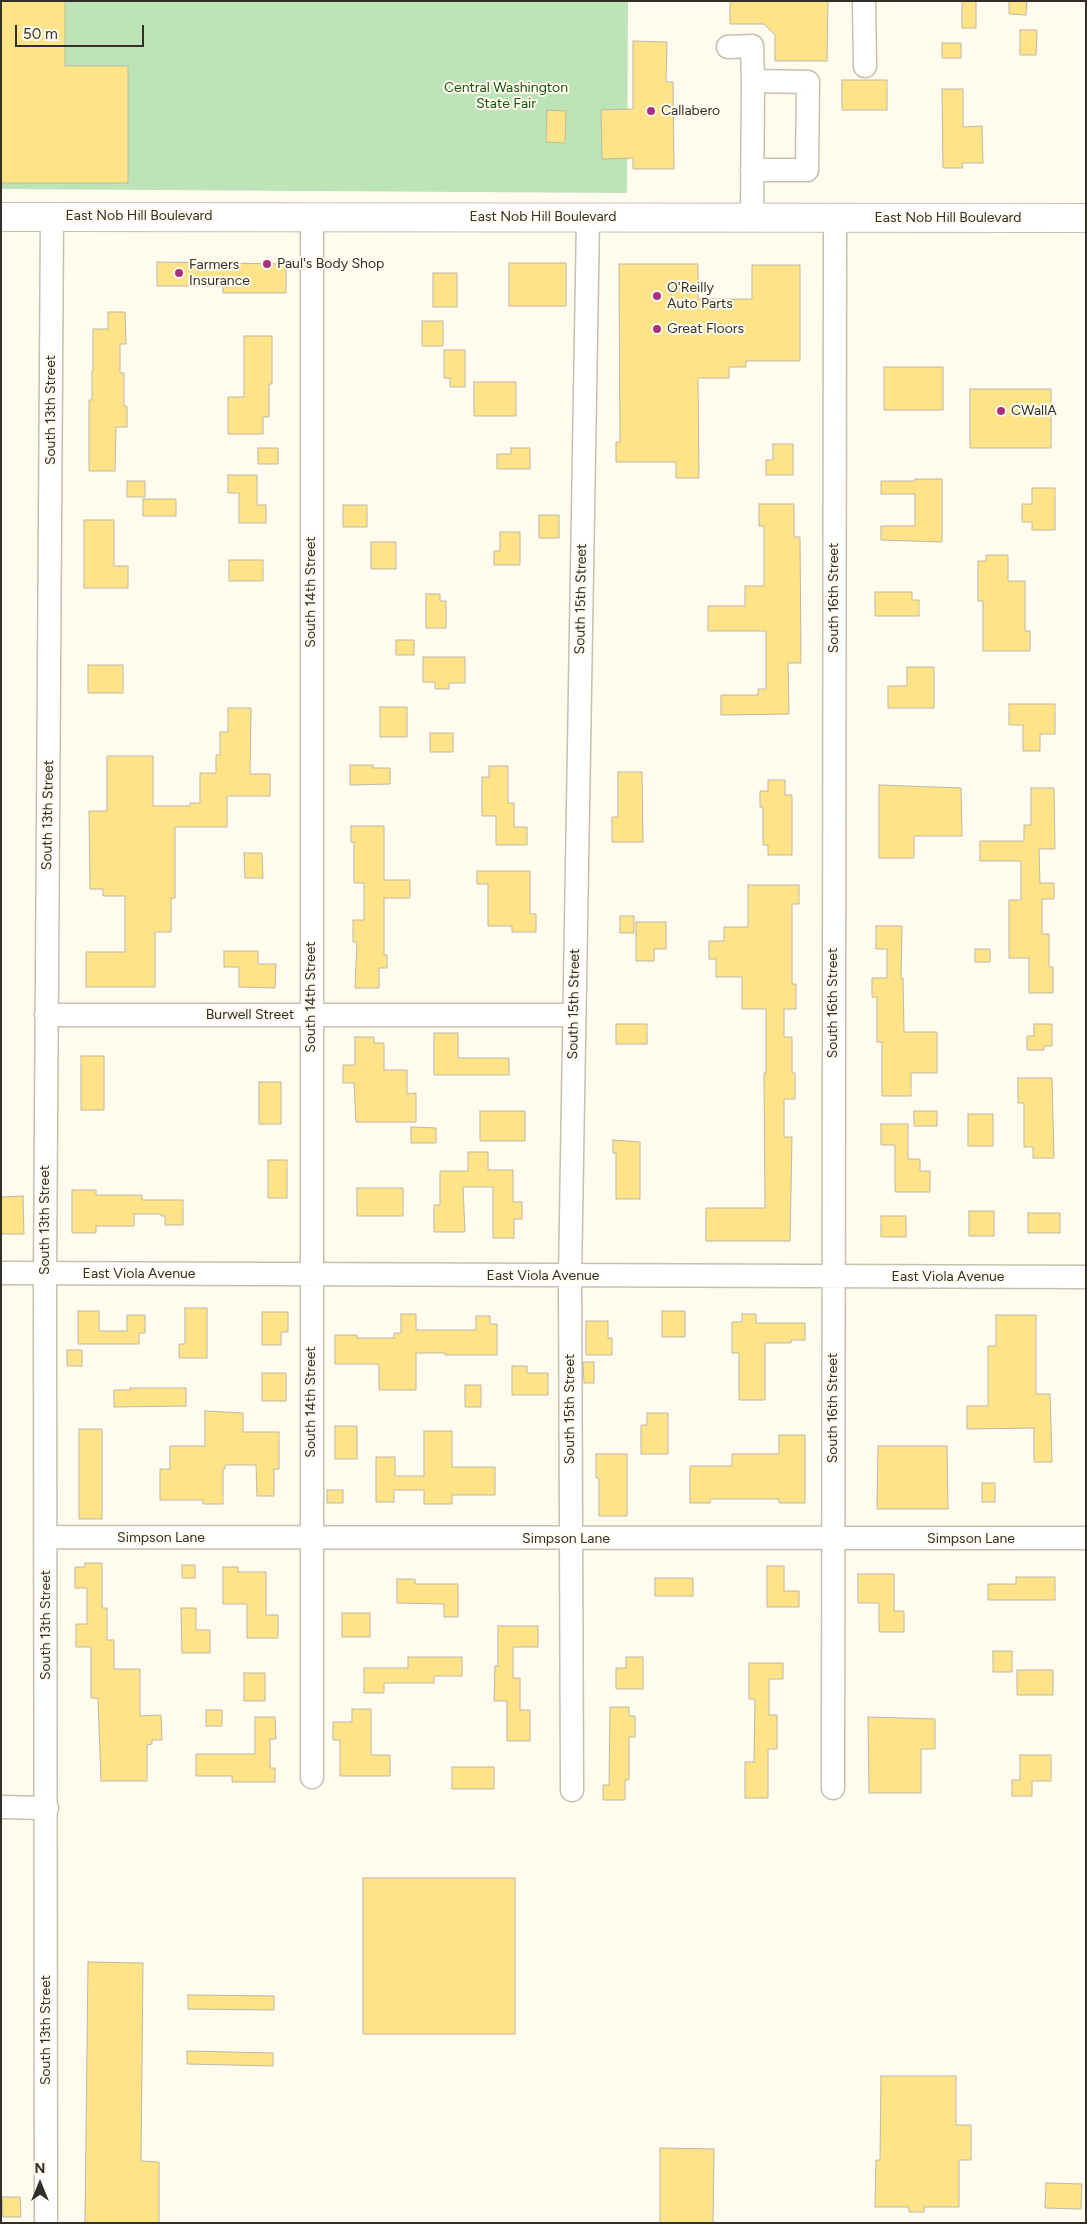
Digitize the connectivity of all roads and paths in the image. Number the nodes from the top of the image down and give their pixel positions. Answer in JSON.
{"nodes":[{"id":1,"x":864,"y":1,"type":"edge"},
{"id":2,"x":728,"y":47,"type":"dead end"},
{"id":3,"x":865,"y":66,"type":"dead end"},
{"id":4,"x":753,"y":81,"type":"junction"},
{"id":5,"x":752,"y":170,"type":"junction"},
{"id":6,"x":312,"y":216,"type":"junction"},
{"id":7,"x":1,"y":217,"type":"edge"},
{"id":8,"x":52,"y":217,"type":"junction"},
{"id":9,"x":588,"y":218,"type":"junction"},
{"id":10,"x":752,"y":218,"type":"junction"},
{"id":11,"x":835,"y":218,"type":"junction"},
{"id":12,"x":1086,"y":218,"type":"edge"},
{"id":13,"x":311,"y":1015,"type":"junction"},
{"id":14,"x":573,"y":1015,"type":"junction"},
{"id":15,"x":46,"y":1016,"type":"junction"},
{"id":16,"x":1,"y":1273,"type":"edge"},
{"id":17,"x":45,"y":1273,"type":"junction"},
{"id":18,"x":311,"y":1275,"type":"junction"},
{"id":19,"x":570,"y":1276,"type":"junction"},
{"id":20,"x":832,"y":1276,"type":"junction"},
{"id":21,"x":1086,"y":1276,"type":"edge"},
{"id":22,"x":46,"y":1537,"type":"junction"},
{"id":23,"x":311,"y":1538,"type":"junction"},
{"id":24,"x":570,"y":1538,"type":"junction"},
{"id":25,"x":1086,"y":1538,"type":"edge"},
{"id":26,"x":833,"y":1539,"type":"junction"},
{"id":27,"x":312,"y":1777,"type":"dead end"},
{"id":28,"x":833,"y":1788,"type":"dead end"},
{"id":29,"x":572,"y":1790,"type":"dead end"},
{"id":30,"x":1,"y":1808,"type":"edge"},
{"id":31,"x":47,"y":1808,"type":"junction"},
{"id":32,"x":46,"y":2223,"type":"edge"}],
"edges":[{"from":1,"to":3,"type":"street"},
{"from":2,"to":4,"type":"street"},
{"from":4,"to":5,"type":"street"},
{"from":4,"to":5,"type":"street"},
{"from":5,"to":10,"type":"street"},
{"from":6,"to":8,"type":"main road","name":"East Nob Hill Boulevard"},
{"from":6,"to":9,"type":"main road","name":"East Nob Hill Boulevard"},
{"from":6,"to":13,"type":"street","name":"South 14th Street"},
{"from":7,"to":8,"type":"main road","name":"East Nob Hill Boulevard"},
{"from":8,"to":15,"type":"street","name":"South 13th Street"},
{"from":9,"to":10,"type":"main road","name":"East Nob Hill Boulevard"},
{"from":9,"to":14,"type":"street","name":"South 15th Street"},
{"from":10,"to":11,"type":"main road","name":"East Nob Hill Boulevard"},
{"from":11,"to":12,"type":"main road","name":"East Nob Hill Boulevard"},
{"from":11,"to":20,"type":"street","name":"South 16th Street"},
{"from":13,"to":14,"type":"street","name":"Burwell Street"},
{"from":13,"to":15,"type":"street","name":"Burwell Street"},
{"from":13,"to":18,"type":"street","name":"South 14th Street"},
{"from":14,"to":19,"type":"street","name":"South 15th Street"},
{"from":15,"to":17,"type":"street","name":"South 13th Street"},
{"from":16,"to":17,"type":"street","name":"East Viola Avenue"},
{"from":17,"to":18,"type":"street","name":"East Viola Avenue"},
{"from":17,"to":22,"type":"street","name":"South 13th Street"},
{"from":18,"to":19,"type":"street","name":"East Viola Avenue"},
{"from":18,"to":23,"type":"street","name":"South 14th Street"},
{"from":19,"to":20,"type":"street","name":"East Viola Avenue"},
{"from":19,"to":24,"type":"street","name":"South 15th Street"},
{"from":20,"to":21,"type":"street","name":"East Viola Avenue"},
{"from":20,"to":26,"type":"street","name":"South 16th Street"},
{"from":22,"to":23,"type":"street","name":"Simpson Lane"},
{"from":22,"to":31,"type":"street","name":"South 13th Street"},
{"from":23,"to":24,"type":"street","name":"Simpson Lane"},
{"from":23,"to":27,"type":"street","name":"South 14th Street"},
{"from":24,"to":26,"type":"street","name":"Simpson Lane"},
{"from":24,"to":29,"type":"street","name":"South 15th Street"},
{"from":25,"to":26,"type":"street","name":"Simpson Lane"},
{"from":26,"to":28,"type":"street","name":"South 16th Street"},
{"from":30,"to":31,"type":"street"},
{"from":31,"to":32,"type":"street","name":"South 13th Street"}]}
